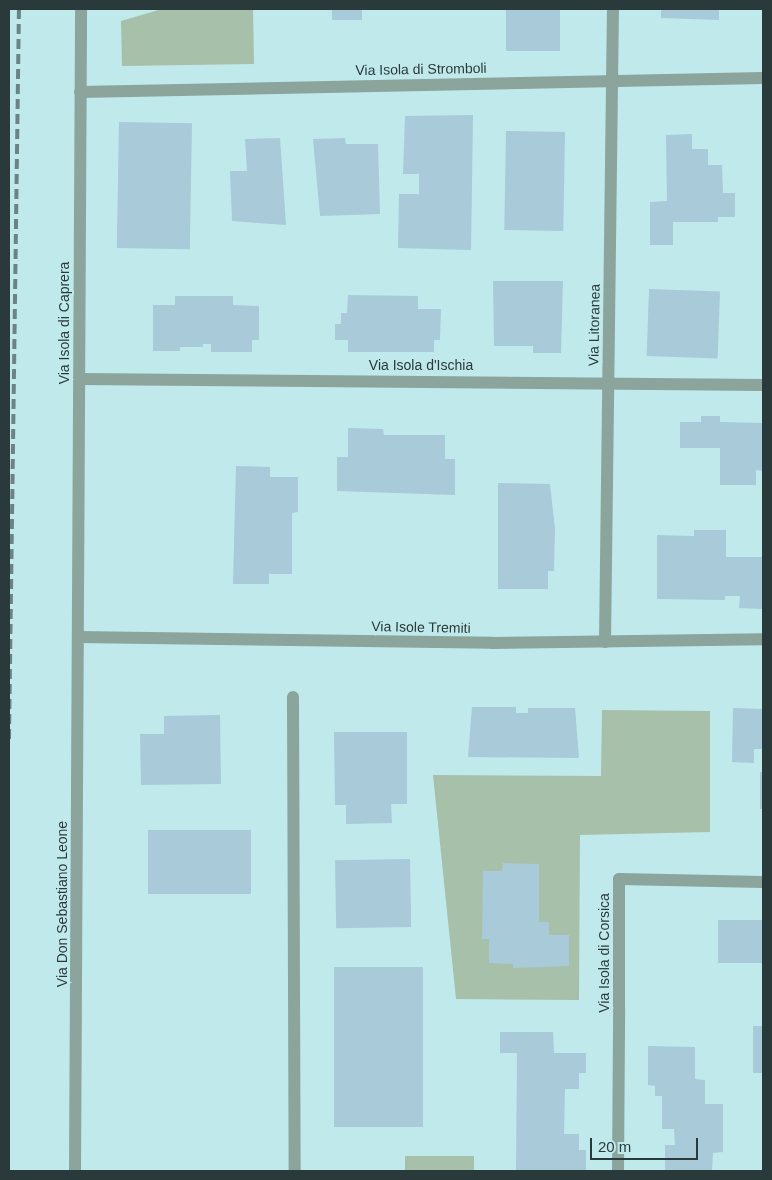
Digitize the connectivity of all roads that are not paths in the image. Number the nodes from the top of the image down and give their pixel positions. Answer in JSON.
{"nodes":[{"id":1,"x":81,"y":9,"type":"edge"},
{"id":2,"x":613,"y":9,"type":"edge"},
{"id":3,"x":763,"y":78,"type":"edge"},
{"id":4,"x":611,"y":80,"type":"junction"},
{"id":5,"x":80,"y":92,"type":"junction"},
{"id":6,"x":79,"y":378,"type":"junction"},
{"id":7,"x":608,"y":382,"type":"junction"},
{"id":8,"x":763,"y":385,"type":"edge"},
{"id":9,"x":78,"y":638,"type":"junction"},
{"id":10,"x":763,"y":639,"type":"edge"},
{"id":11,"x":604,"y":642,"type":"junction"},
{"id":12,"x":293,"y":697,"type":"dead end"},
{"id":13,"x":763,"y":882,"type":"edge"},
{"id":14,"x":75,"y":1171,"type":"edge"},
{"id":15,"x":295,"y":1171,"type":"edge"},
{"id":16,"x":618,"y":1171,"type":"edge"}],
"edges":[{"from":1,"to":5,"type":"street","name":"Via Isola di Caprera"},
{"from":2,"to":4,"type":"street","name":"Via Litoranea"},
{"from":3,"to":4,"type":"street","name":"Via Isola di Stromboli"},
{"from":4,"to":5,"type":"street","name":"Via Isola di Stromboli"},
{"from":4,"to":7,"type":"street","name":"Via Litoranea"},
{"from":5,"to":6,"type":"street","name":"Via Isola di Caprera"},
{"from":6,"to":7,"type":"street","name":"Via Isola d'Ischia"},
{"from":6,"to":9,"type":"street","name":"Via Isola di Caprera"},
{"from":7,"to":8,"type":"street","name":"Via Isola d'Ischia"},
{"from":7,"to":11,"type":"street","name":"Via Litoranea"},
{"from":9,"to":11,"type":"street","name":"Via Isole Tremiti"},
{"from":9,"to":14,"type":"street","name":"Via Don Sebastiano Leone"},
{"from":10,"to":11,"type":"street","name":"Via Isole Tremiti"},
{"from":12,"to":15,"type":"street"},
{"from":13,"to":16,"type":"street","name":"Via Isola di Corsica"}]}
